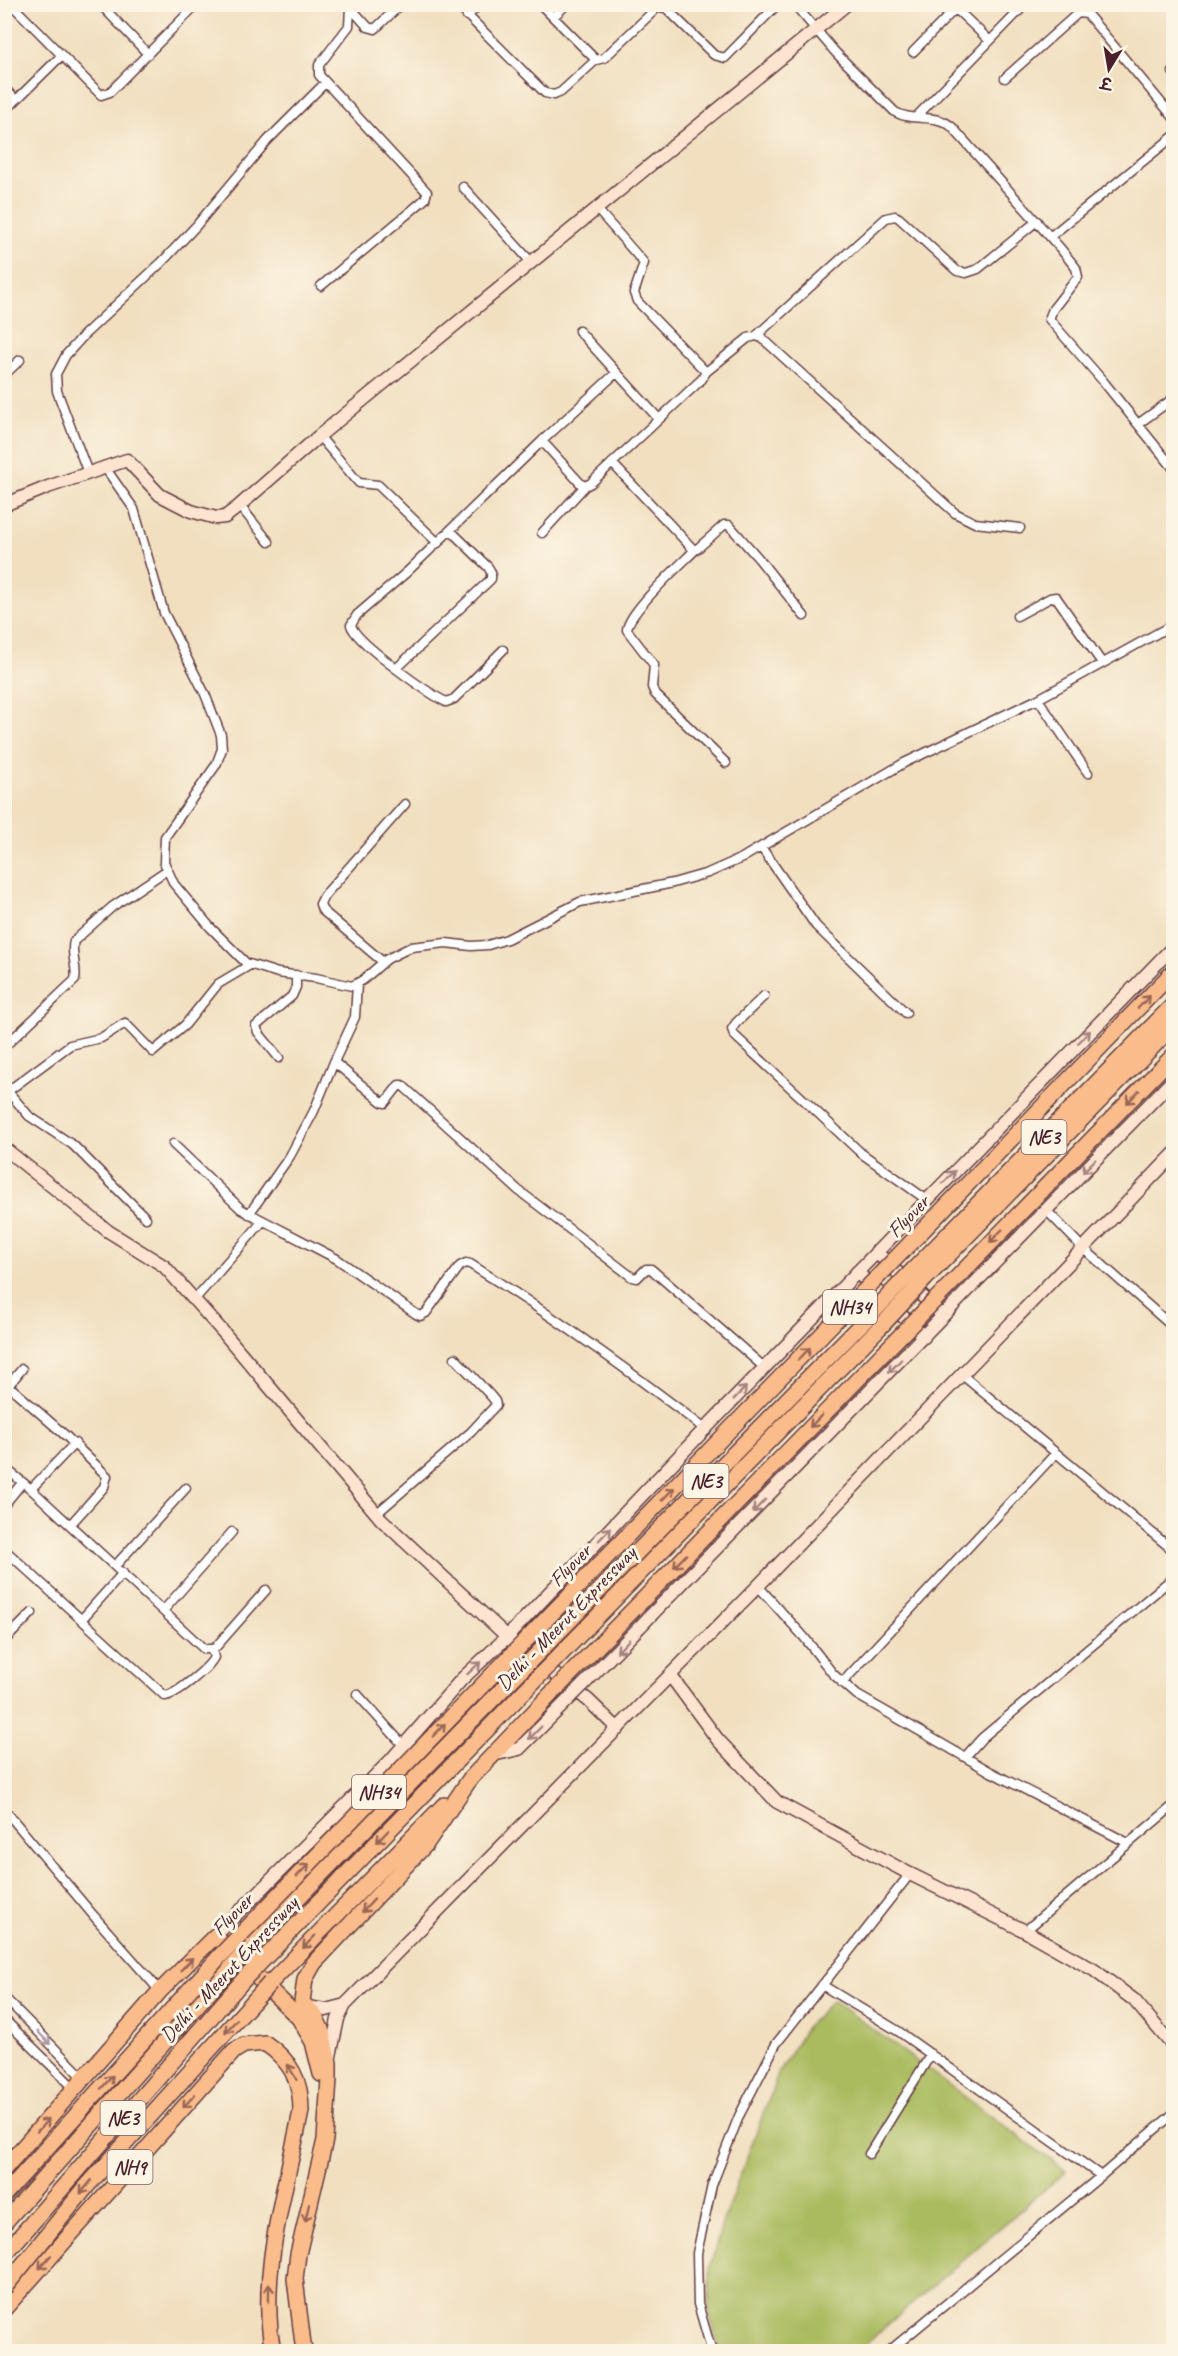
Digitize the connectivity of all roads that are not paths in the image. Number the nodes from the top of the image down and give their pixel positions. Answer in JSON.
{"nodes":[{"id":1,"x":10,"y":4,"type":"edge"},
{"id":2,"x":100,"y":4,"type":"edge"},
{"id":3,"x":197,"y":4,"type":"edge"},
{"id":4,"x":401,"y":4,"type":"edge"},
{"id":5,"x":456,"y":4,"type":"edge"},
{"id":6,"x":480,"y":4,"type":"edge"},
{"id":7,"x":540,"y":4,"type":"edge"},
{"id":8,"x":567,"y":4,"type":"edge"},
{"id":9,"x":778,"y":4,"type":"edge"},
{"id":10,"x":794,"y":4,"type":"edge"},
{"id":11,"x":847,"y":4,"type":"edge"},
{"id":12,"x":1022,"y":4,"type":"edge"},
{"id":13,"x":349,"y":6,"type":"edge"},
{"id":14,"x":954,"y":6,"type":"edge"},
{"id":15,"x":467,"y":16,"type":"junction"},
{"id":16,"x":552,"y":17,"type":"junction"},
{"id":17,"x":815,"y":30,"type":"junction"},
{"id":18,"x":990,"y":41,"type":"junction"},
{"id":19,"x":913,"y":52,"type":"dead end"},
{"id":20,"x":148,"y":54,"type":"junction"},
{"id":21,"x":61,"y":56,"type":"junction"},
{"id":22,"x":596,"y":60,"type":"junction"},
{"id":23,"x":1005,"y":78,"type":"dead end"},
{"id":24,"x":325,"y":83,"type":"junction"},
{"id":25,"x":4,"y":88,"type":"edge"},
{"id":26,"x":16,"y":100,"type":"junction"},
{"id":27,"x":4,"y":112,"type":"edge"},
{"id":28,"x":916,"y":117,"type":"junction"},
{"id":29,"x":1173,"y":118,"type":"edge"},
{"id":30,"x":1173,"y":136,"type":"edge"},
{"id":31,"x":463,"y":187,"type":"dead end"},
{"id":32,"x":596,"y":208,"type":"junction"},
{"id":33,"x":1037,"y":221,"type":"junction"},
{"id":34,"x":1051,"y":236,"type":"junction"},
{"id":35,"x":531,"y":262,"type":"junction"},
{"id":36,"x":321,"y":286,"type":"dead end"},
{"id":37,"x":579,"y":331,"type":"dead end"},
{"id":38,"x":756,"y":336,"type":"junction"},
{"id":39,"x":20,"y":360,"type":"dead end"},
{"id":40,"x":706,"y":372,"type":"junction"},
{"id":41,"x":616,"y":373,"type":"junction"},
{"id":42,"x":4,"y":375,"type":"edge"},
{"id":43,"x":1173,"y":398,"type":"edge"},
{"id":44,"x":658,"y":417,"type":"junction"},
{"id":45,"x":1138,"y":424,"type":"junction"},
{"id":46,"x":319,"y":436,"type":"junction"},
{"id":47,"x":542,"y":441,"type":"junction"},
{"id":48,"x":612,"y":463,"type":"junction"},
{"id":49,"x":104,"y":466,"type":"junction"},
{"id":50,"x":1173,"y":469,"type":"edge"},
{"id":51,"x":88,"y":472,"type":"junction"},
{"id":52,"x":585,"y":486,"type":"junction"},
{"id":53,"x":4,"y":505,"type":"edge"},
{"id":54,"x":240,"y":506,"type":"junction"},
{"id":55,"x":1020,"y":528,"type":"dead end"},
{"id":56,"x":451,"y":531,"type":"junction"},
{"id":57,"x":542,"y":533,"type":"dead end"},
{"id":58,"x":269,"y":542,"type":"dead end"},
{"id":59,"x":438,"y":543,"type":"junction"},
{"id":60,"x":695,"y":550,"type":"junction"},
{"id":61,"x":804,"y":616,"type":"dead end"},
{"id":62,"x":1017,"y":616,"type":"dead end"},
{"id":63,"x":1173,"y":624,"type":"edge"},
{"id":64,"x":503,"y":650,"type":"dead end"},
{"id":65,"x":1102,"y":663,"type":"junction"},
{"id":66,"x":397,"y":668,"type":"junction"},
{"id":67,"x":1038,"y":699,"type":"junction"},
{"id":68,"x":726,"y":763,"type":"dead end"},
{"id":69,"x":1088,"y":773,"type":"dead end"},
{"id":70,"x":405,"y":804,"type":"dead end"},
{"id":71,"x":761,"y":847,"type":"junction"},
{"id":72,"x":167,"y":870,"type":"junction"},
{"id":73,"x":1173,"y":946,"type":"edge"},
{"id":74,"x":383,"y":962,"type":"junction"},
{"id":75,"x":250,"y":964,"type":"junction"},
{"id":76,"x":1173,"y":971,"type":"edge"},
{"id":77,"x":296,"y":975,"type":"junction"},
{"id":78,"x":357,"y":984,"type":"junction"},
{"id":79,"x":764,"y":996,"type":"dead end"},
{"id":80,"x":1173,"y":1004,"type":"edge"},
{"id":81,"x":906,"y":1013,"type":"dead end"},
{"id":82,"x":1173,"y":1025,"type":"edge"},
{"id":83,"x":4,"y":1047,"type":"edge"},
{"id":84,"x":1173,"y":1055,"type":"edge"},
{"id":85,"x":279,"y":1058,"type":"dead end"},
{"id":86,"x":334,"y":1062,"type":"junction"},
{"id":87,"x":1173,"y":1079,"type":"edge"},
{"id":88,"x":6,"y":1089,"type":"edge"},
{"id":89,"x":173,"y":1144,"type":"dead end"},
{"id":90,"x":4,"y":1148,"type":"edge"},
{"id":91,"x":1173,"y":1154,"type":"edge"},
{"id":92,"x":927,"y":1200,"type":"junction"},
{"id":93,"x":1047,"y":1211,"type":"junction"},
{"id":94,"x":249,"y":1214,"type":"junction"},
{"id":95,"x":146,"y":1218,"type":"dead end"},
{"id":96,"x":262,"y":1222,"type":"junction"},
{"id":97,"x":1082,"y":1247,"type":"junction"},
{"id":98,"x":876,"y":1252,"type":"junction"},
{"id":99,"x":857,"y":1272,"type":"junction"},
{"id":100,"x":920,"y":1274,"type":"junction"},
{"id":101,"x":195,"y":1299,"type":"junction"},
{"id":102,"x":943,"y":1316,"type":"junction"},
{"id":103,"x":1173,"y":1328,"type":"edge"},
{"id":104,"x":924,"y":1337,"type":"junction"},
{"id":105,"x":455,"y":1358,"type":"dead end"},
{"id":106,"x":765,"y":1368,"type":"junction"},
{"id":107,"x":22,"y":1369,"type":"dead end"},
{"id":108,"x":961,"y":1374,"type":"junction"},
{"id":109,"x":7,"y":1388,"type":"edge"},
{"id":110,"x":705,"y":1429,"type":"junction"},
{"id":111,"x":75,"y":1443,"type":"junction"},
{"id":112,"x":1056,"y":1453,"type":"junction"},
{"id":113,"x":4,"y":1467,"type":"edge"},
{"id":114,"x":22,"y":1483,"type":"junction"},
{"id":115,"x":186,"y":1488,"type":"dead end"},
{"id":116,"x":31,"y":1489,"type":"junction"},
{"id":117,"x":4,"y":1505,"type":"edge"},
{"id":118,"x":376,"y":1514,"type":"junction"},
{"id":119,"x":70,"y":1525,"type":"junction"},
{"id":120,"x":232,"y":1532,"type":"dead end"},
{"id":121,"x":4,"y":1549,"type":"edge"},
{"id":122,"x":1173,"y":1551,"type":"edge"},
{"id":123,"x":115,"y":1566,"type":"junction"},
{"id":124,"x":123,"y":1573,"type":"junction"},
{"id":125,"x":1173,"y":1577,"type":"edge"},
{"id":126,"x":758,"y":1586,"type":"junction"},
{"id":127,"x":266,"y":1590,"type":"dead end"},
{"id":128,"x":163,"y":1611,"type":"junction"},
{"id":129,"x":32,"y":1613,"type":"dead end"},
{"id":130,"x":82,"y":1619,"type":"junction"},
{"id":131,"x":507,"y":1637,"type":"junction"},
{"id":132,"x":4,"y":1641,"type":"edge"},
{"id":133,"x":212,"y":1651,"type":"junction"},
{"id":134,"x":670,"y":1675,"type":"junction"},
{"id":135,"x":842,"y":1683,"type":"junction"},
{"id":136,"x":357,"y":1694,"type":"dead end"},
{"id":137,"x":618,"y":1729,"type":"junction"},
{"id":138,"x":404,"y":1746,"type":"junction"},
{"id":139,"x":492,"y":1755,"type":"junction"},
{"id":140,"x":966,"y":1756,"type":"junction"},
{"id":141,"x":470,"y":1779,"type":"junction"},
{"id":142,"x":1173,"y":1805,"type":"edge"},
{"id":143,"x":4,"y":1809,"type":"edge"},
{"id":144,"x":1128,"y":1843,"type":"junction"},
{"id":145,"x":910,"y":1874,"type":"junction"},
{"id":146,"x":1025,"y":1931,"type":"junction"},
{"id":147,"x":215,"y":1936,"type":"junction"},
{"id":148,"x":822,"y":1985,"type":"junction"},
{"id":149,"x":160,"y":1991,"type":"junction"},
{"id":150,"x":6,"y":2001,"type":"edge"},
{"id":151,"x":304,"y":2005,"type":"junction"},
{"id":152,"x":345,"y":2005,"type":"junction"},
{"id":153,"x":4,"y":2019,"type":"edge"},
{"id":154,"x":1173,"y":2047,"type":"edge"},
{"id":155,"x":931,"y":2054,"type":"junction"},
{"id":156,"x":324,"y":2062,"type":"junction"},
{"id":157,"x":79,"y":2083,"type":"junction"},
{"id":158,"x":1173,"y":2113,"type":"edge"},
{"id":159,"x":294,"y":2148,"type":"junction"},
{"id":160,"x":869,"y":2154,"type":"dead end"},
{"id":161,"x":321,"y":2156,"type":"junction"},
{"id":162,"x":4,"y":2169,"type":"edge"},
{"id":163,"x":1101,"y":2176,"type":"junction"},
{"id":164,"x":4,"y":2195,"type":"edge"},
{"id":165,"x":4,"y":2223,"type":"edge"},
{"id":166,"x":4,"y":2255,"type":"edge"},
{"id":167,"x":4,"y":2288,"type":"edge"},
{"id":168,"x":4,"y":2309,"type":"edge"},
{"id":169,"x":273,"y":2352,"type":"edge"},
{"id":170,"x":304,"y":2352,"type":"edge"},
{"id":171,"x":712,"y":2352,"type":"edge"},
{"id":172,"x":888,"y":2352,"type":"edge"}],
"edges":[{"from":1,"to":21,"type":"street"},
{"from":2,"to":20,"type":"street"},
{"from":3,"to":20,"type":"street"},
{"from":4,"to":13,"type":"street"},
{"from":5,"to":15,"type":"street"},
{"from":6,"to":15,"type":"street"},
{"from":7,"to":16,"type":"street"},
{"from":8,"to":16,"type":"street"},
{"from":9,"to":22,"type":"street"},
{"from":10,"to":17,"type":"street"},
{"from":11,"to":17,"type":"street"},
{"from":12,"to":18,"type":"street"},
{"from":13,"to":24,"type":"street"},
{"from":14,"to":18,"type":"street"},
{"from":14,"to":19,"type":"street"},
{"from":15,"to":22,"type":"street"},
{"from":16,"to":22,"type":"street"},
{"from":17,"to":28,"type":"street"},
{"from":17,"to":32,"type":"street"},
{"from":18,"to":28,"type":"street"},
{"from":20,"to":21,"type":"street"},
{"from":21,"to":26,"type":"street"},
{"from":23,"to":29,"type":"street"},
{"from":24,"to":36,"type":"street"},
{"from":24,"to":51,"type":"street"},
{"from":25,"to":26,"type":"street"},
{"from":26,"to":27,"type":"street"},
{"from":28,"to":33,"type":"street"},
{"from":30,"to":34,"type":"street"},
{"from":31,"to":35,"type":"street"},
{"from":32,"to":35,"type":"street"},
{"from":32,"to":40,"type":"street"},
{"from":33,"to":34,"type":"street"},
{"from":33,"to":38,"type":"street"},
{"from":34,"to":45,"type":"street"},
{"from":35,"to":46,"type":"street"},
{"from":37,"to":41,"type":"street"},
{"from":38,"to":40,"type":"street"},
{"from":38,"to":55,"type":"street"},
{"from":39,"to":42,"type":"street"},
{"from":40,"to":44,"type":"street"},
{"from":41,"to":44,"type":"street"},
{"from":41,"to":47,"type":"street"},
{"from":43,"to":45,"type":"street"},
{"from":44,"to":48,"type":"street"},
{"from":45,"to":50,"type":"street"},
{"from":46,"to":54,"type":"street"},
{"from":46,"to":59,"type":"street"},
{"from":47,"to":52,"type":"street"},
{"from":47,"to":56,"type":"street"},
{"from":48,"to":52,"type":"street"},
{"from":48,"to":60,"type":"street"},
{"from":49,"to":51,"type":"street"},
{"from":49,"to":54,"type":"street"},
{"from":49,"to":72,"type":"street"},
{"from":51,"to":53,"type":"street"},
{"from":52,"to":57,"type":"street"},
{"from":54,"to":58,"type":"street"},
{"from":56,"to":59,"type":"street"},
{"from":56,"to":66,"type":"street"},
{"from":59,"to":66,"type":"street"},
{"from":60,"to":61,"type":"street"},
{"from":60,"to":68,"type":"street"},
{"from":62,"to":65,"type":"street"},
{"from":63,"to":65,"type":"street"},
{"from":64,"to":66,"type":"street"},
{"from":65,"to":67,"type":"street"},
{"from":67,"to":69,"type":"street"},
{"from":67,"to":71,"type":"street"},
{"from":70,"to":74,"type":"street"},
{"from":71,"to":74,"type":"street"},
{"from":71,"to":81,"type":"street"},
{"from":72,"to":75,"type":"street"},
{"from":72,"to":83,"type":"street"},
{"from":92,"to":73,"type":"street","one_way":true},
{"from":74,"to":78,"type":"street"},
{"from":75,"to":77,"type":"street"},
{"from":75,"to":88,"type":"street"},
{"from":164,"to":76,"type":"highway","name":"Flyover","number":"NH34","one_way":true,"bridge":true},
{"from":77,"to":78,"type":"street"},
{"from":77,"to":85,"type":"street"},
{"from":78,"to":86,"type":"street"},
{"from":79,"to":92,"type":"street"},
{"from":80,"to":100,"type":"highway","name":"Delhi - Meerut Expressway","number":"NE3"},
{"from":82,"to":100,"type":"highway","name":"Delhi - Meerut Expressway","number":"NE3"},
{"from":84,"to":139,"type":"highway","number":"NH34","one_way":true,"bridge":true},
{"from":86,"to":94,"type":"street"},
{"from":86,"to":106,"type":"street"},
{"from":87,"to":93,"type":"street","one_way":true},
{"from":88,"to":95,"type":"street"},
{"from":89,"to":94,"type":"street"},
{"from":90,"to":101,"type":"street"},
{"from":91,"to":97,"type":"street"},
{"from":92,"to":98,"type":"street"},
{"from":93,"to":97,"type":"street"},
{"from":93,"to":102,"type":"street"},
{"from":94,"to":96,"type":"street"},
{"from":96,"to":101,"type":"street"},
{"from":96,"to":110,"type":"street"},
{"from":97,"to":103,"type":"street"},
{"from":97,"to":108,"type":"street"},
{"from":98,"to":99,"type":"street"},
{"from":98,"to":102,"type":"street"},
{"from":99,"to":104,"type":"street"},
{"from":99,"to":106,"type":"street"},
{"from":100,"to":165,"type":"highway","name":"Delhi - Meerut Expressway","number":"NE3","bridge":true},
{"from":100,"to":166,"type":"highway","name":"Delhi - Meerut Expressway","number":"NE3","one_way":true,"bridge":true},
{"from":101,"to":118,"type":"street"},
{"from":102,"to":104,"type":"street"},
{"from":104,"to":139,"type":"street","one_way":true,"bridge":true},
{"from":105,"to":118,"type":"street"},
{"from":110,"to":106,"type":"street","one_way":true},
{"from":107,"to":109,"type":"street"},
{"from":108,"to":112,"type":"street"},
{"from":108,"to":126,"type":"street"},
{"from":109,"to":111,"type":"street"},
{"from":131,"to":110,"type":"street","one_way":true},
{"from":111,"to":116,"type":"street"},
{"from":111,"to":119,"type":"street"},
{"from":112,"to":122,"type":"street"},
{"from":112,"to":135,"type":"street"},
{"from":113,"to":114,"type":"street"},
{"from":114,"to":116,"type":"street"},
{"from":114,"to":117,"type":"street"},
{"from":115,"to":123,"type":"street"},
{"from":116,"to":119,"type":"street"},
{"from":118,"to":131,"type":"street"},
{"from":119,"to":123,"type":"street"},
{"from":120,"to":128,"type":"street"},
{"from":121,"to":130,"type":"street"},
{"from":123,"to":124,"type":"street"},
{"from":124,"to":128,"type":"street"},
{"from":124,"to":130,"type":"street"},
{"from":125,"to":140,"type":"street"},
{"from":126,"to":134,"type":"street"},
{"from":126,"to":135,"type":"street"},
{"from":127,"to":133,"type":"street"},
{"from":128,"to":133,"type":"street"},
{"from":129,"to":132,"type":"street"},
{"from":130,"to":133,"type":"street"},
{"from":131,"to":137,"type":"street"},
{"from":138,"to":131,"type":"street","one_way":true},
{"from":134,"to":137,"type":"street"},
{"from":134,"to":145,"type":"street"},
{"from":135,"to":140,"type":"street"},
{"from":136,"to":138,"type":"street"},
{"from":137,"to":152,"type":"street"},
{"from":138,"to":147,"type":"street"},
{"from":139,"to":141,"type":"highway","number":"NH34"},
{"from":140,"to":144,"type":"street"},
{"from":141,"to":151,"type":"highway","number":"NH34","one_way":true},
{"from":141,"to":167,"type":"highway","number":"NH34","one_way":true,"bridge":true},
{"from":142,"to":144,"type":"street"},
{"from":143,"to":149,"type":"street"},
{"from":144,"to":146,"type":"street"},
{"from":145,"to":146,"type":"street"},
{"from":145,"to":148,"type":"street"},
{"from":146,"to":154,"type":"street"},
{"from":149,"to":147,"type":"highway","one_way":true},
{"from":147,"to":156,"type":"highway"},
{"from":148,"to":155,"type":"street"},
{"from":148,"to":171,"type":"street"},
{"from":149,"to":157,"type":"highway"},
{"from":150,"to":157,"type":"street","one_way":true},
{"from":151,"to":152,"type":"street"},
{"from":151,"to":156,"type":"highway"},
{"from":152,"to":156,"type":"street"},
{"from":153,"to":157,"type":"street"},
{"from":155,"to":160,"type":"street"},
{"from":155,"to":163,"type":"street"},
{"from":156,"to":161,"type":"highway"},
{"from":162,"to":157,"type":"highway","one_way":true},
{"from":158,"to":163,"type":"street"},
{"from":159,"to":161,"type":"highway"},
{"from":159,"to":168,"type":"highway","number":"NH9","one_way":true},
{"from":169,"to":159,"type":"highway","number":"NH9","one_way":true},
{"from":161,"to":170,"type":"highway","one_way":true},
{"from":163,"to":172,"type":"street"}]}
